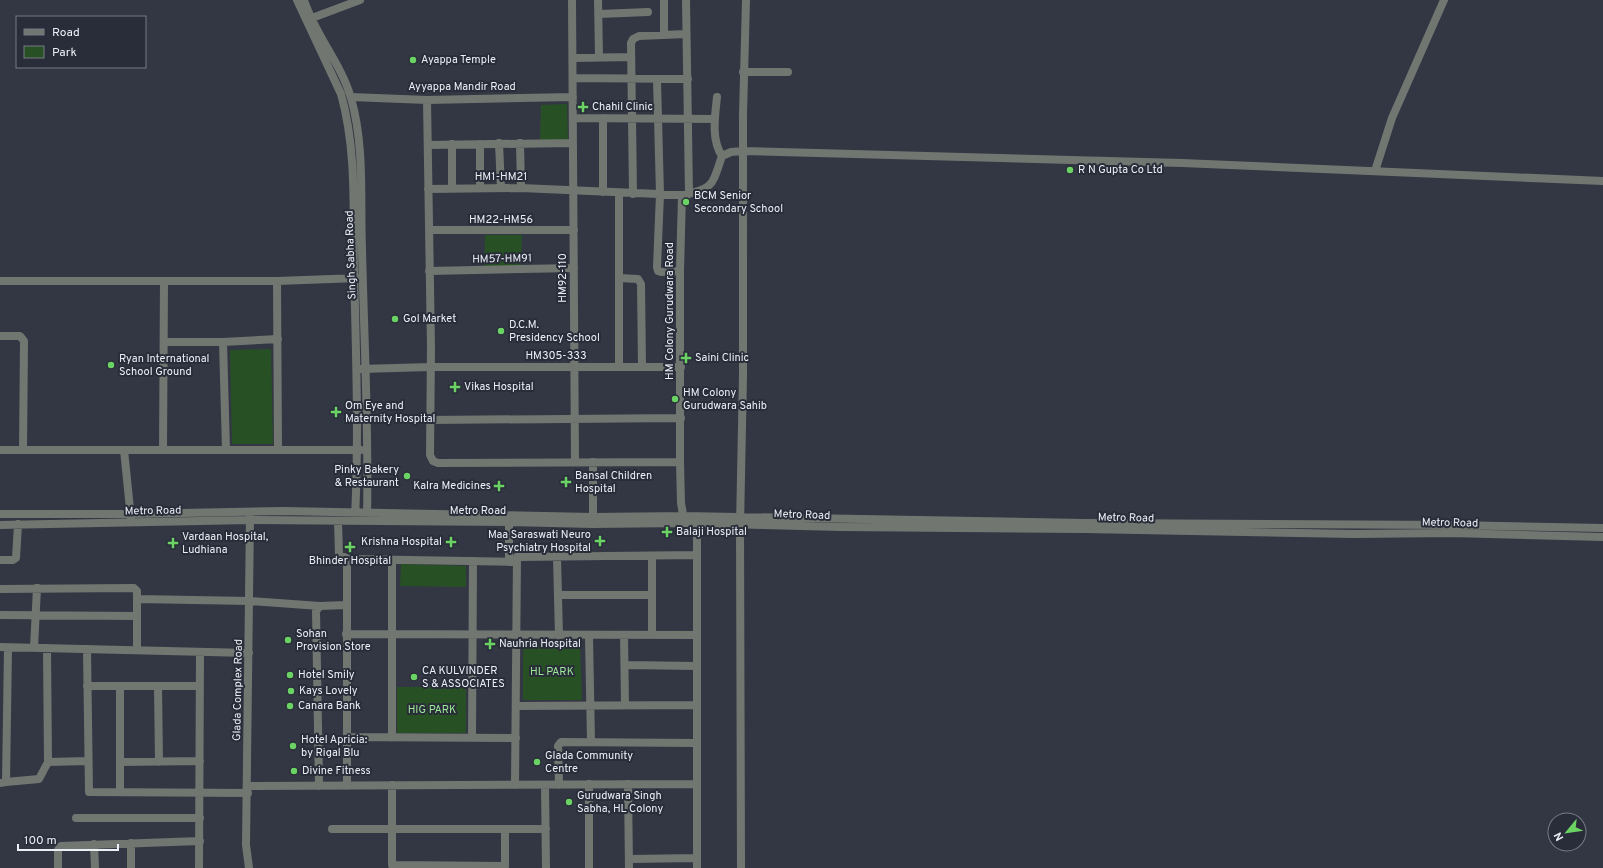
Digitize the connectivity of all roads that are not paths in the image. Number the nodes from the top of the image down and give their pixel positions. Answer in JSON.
{"nodes":[{"id":1,"x":297,"y":0,"type":"edge"},
{"id":2,"x":304,"y":0,"type":"edge"},
{"id":3,"x":361,"y":0,"type":"edge"},
{"id":4,"x":365,"y":0,"type":"edge"},
{"id":5,"x":572,"y":0,"type":"edge"},
{"id":6,"x":598,"y":0,"type":"edge"},
{"id":7,"x":664,"y":0,"type":"edge"},
{"id":8,"x":686,"y":0,"type":"edge"},
{"id":9,"x":746,"y":0,"type":"edge"},
{"id":10,"x":1444,"y":0,"type":"edge"},
{"id":11,"x":648,"y":12,"type":"dead end"},
{"id":12,"x":599,"y":14,"type":"junction"},
{"id":13,"x":312,"y":18,"type":"junction"},
{"id":14,"x":686,"y":34,"type":"junction"},
{"id":15,"x":664,"y":35,"type":"junction"},
{"id":16,"x":599,"y":57,"type":"junction"},
{"id":17,"x":631,"y":57,"type":"junction"},
{"id":18,"x":573,"y":58,"type":"junction"},
{"id":19,"x":743,"y":72,"type":"junction"},
{"id":20,"x":788,"y":72,"type":"dead end"},
{"id":21,"x":573,"y":78,"type":"junction"},
{"id":22,"x":631,"y":78,"type":"junction"},
{"id":23,"x":688,"y":79,"type":"junction"},
{"id":24,"x":657,"y":80,"type":"junction"},
{"id":25,"x":351,"y":97,"type":"junction"},
{"id":26,"x":573,"y":97,"type":"junction"},
{"id":27,"x":717,"y":97,"type":"dead end"},
{"id":28,"x":427,"y":100,"type":"junction"},
{"id":29,"x":573,"y":118,"type":"junction"},
{"id":30,"x":603,"y":118,"type":"junction"},
{"id":31,"x":631,"y":118,"type":"junction"},
{"id":32,"x":659,"y":118,"type":"junction"},
{"id":33,"x":715,"y":119,"type":"junction"},
{"id":34,"x":688,"y":120,"type":"junction"},
{"id":35,"x":499,"y":143,"type":"junction"},
{"id":36,"x":520,"y":143,"type":"junction"},
{"id":37,"x":573,"y":143,"type":"junction"},
{"id":38,"x":428,"y":144,"type":"junction"},
{"id":39,"x":452,"y":144,"type":"junction"},
{"id":40,"x":480,"y":144,"type":"junction"},
{"id":41,"x":743,"y":151,"type":"junction"},
{"id":42,"x":722,"y":156,"type":"junction"},
{"id":43,"x":1375,"y":171,"type":"junction"},
{"id":44,"x":1603,"y":181,"type":"edge"},
{"id":45,"x":428,"y":188,"type":"junction"},
{"id":46,"x":452,"y":188,"type":"junction"},
{"id":47,"x":480,"y":188,"type":"junction"},
{"id":48,"x":501,"y":188,"type":"junction"},
{"id":49,"x":522,"y":188,"type":"junction"},
{"id":50,"x":573,"y":190,"type":"junction"},
{"id":51,"x":602,"y":192,"type":"junction"},
{"id":52,"x":619,"y":193,"type":"junction"},
{"id":53,"x":633,"y":194,"type":"junction"},
{"id":54,"x":660,"y":194,"type":"junction"},
{"id":55,"x":686,"y":194,"type":"junction"},
{"id":56,"x":429,"y":230,"type":"junction"},
{"id":57,"x":574,"y":230,"type":"junction"},
{"id":58,"x":574,"y":268,"type":"junction"},
{"id":59,"x":429,"y":271,"type":"junction"},
{"id":60,"x":680,"y":271,"type":"junction"},
{"id":61,"x":358,"y":278,"type":"junction"},
{"id":62,"x":619,"y":278,"type":"junction"},
{"id":63,"x":0,"y":281,"type":"edge"},
{"id":64,"x":164,"y":281,"type":"junction"},
{"id":65,"x":278,"y":281,"type":"junction"},
{"id":66,"x":0,"y":336,"type":"edge"},
{"id":67,"x":278,"y":339,"type":"junction"},
{"id":68,"x":164,"y":342,"type":"junction"},
{"id":69,"x":223,"y":342,"type":"junction"},
{"id":70,"x":430,"y":367,"type":"junction"},
{"id":71,"x":574,"y":367,"type":"junction"},
{"id":72,"x":619,"y":367,"type":"junction"},
{"id":73,"x":642,"y":367,"type":"junction"},
{"id":74,"x":681,"y":367,"type":"junction"},
{"id":75,"x":356,"y":369,"type":"junction"},
{"id":76,"x":365,"y":369,"type":"junction"},
{"id":77,"x":681,"y":418,"type":"junction"},
{"id":78,"x":574,"y":419,"type":"junction"},
{"id":79,"x":430,"y":420,"type":"junction"},
{"id":80,"x":0,"y":450,"type":"edge"},
{"id":81,"x":23,"y":450,"type":"junction"},
{"id":82,"x":124,"y":450,"type":"junction"},
{"id":83,"x":163,"y":450,"type":"junction"},
{"id":84,"x":226,"y":450,"type":"junction"},
{"id":85,"x":278,"y":450,"type":"junction"},
{"id":86,"x":356,"y":450,"type":"junction"},
{"id":87,"x":366,"y":450,"type":"junction"},
{"id":88,"x":575,"y":462,"type":"junction"},
{"id":89,"x":593,"y":462,"type":"junction"},
{"id":90,"x":680,"y":462,"type":"junction"},
{"id":91,"x":250,"y":511,"type":"junction"},
{"id":92,"x":367,"y":513,"type":"junction"},
{"id":93,"x":0,"y":514,"type":"edge"},
{"id":94,"x":355,"y":517,"type":"junction"},
{"id":95,"x":740,"y":517,"type":"junction"},
{"id":96,"x":131,"y":518,"type":"junction"},
{"id":97,"x":250,"y":520,"type":"junction"},
{"id":98,"x":593,"y":520,"type":"junction"},
{"id":99,"x":684,"y":520,"type":"junction"},
{"id":100,"x":338,"y":521,"type":"junction"},
{"id":101,"x":366,"y":522,"type":"junction"},
{"id":102,"x":509,"y":522,"type":"junction"},
{"id":103,"x":18,"y":524,"type":"junction"},
{"id":104,"x":697,"y":524,"type":"junction"},
{"id":105,"x":0,"y":525,"type":"edge"},
{"id":106,"x":740,"y":526,"type":"junction"},
{"id":107,"x":1603,"y":528,"type":"edge"},
{"id":108,"x":1603,"y":537,"type":"edge"},
{"id":109,"x":697,"y":555,"type":"junction"},
{"id":110,"x":652,"y":556,"type":"junction"},
{"id":111,"x":557,"y":557,"type":"junction"},
{"id":112,"x":349,"y":559,"type":"junction"},
{"id":113,"x":0,"y":560,"type":"edge"},
{"id":114,"x":392,"y":560,"type":"junction"},
{"id":115,"x":473,"y":561,"type":"junction"},
{"id":116,"x":513,"y":562,"type":"junction"},
{"id":117,"x":37,"y":588,"type":"junction"},
{"id":118,"x":0,"y":589,"type":"edge"},
{"id":119,"x":652,"y":595,"type":"junction"},
{"id":120,"x":558,"y":596,"type":"junction"},
{"id":121,"x":137,"y":599,"type":"junction"},
{"id":122,"x":250,"y":601,"type":"junction"},
{"id":123,"x":346,"y":605,"type":"junction"},
{"id":124,"x":320,"y":606,"type":"junction"},
{"id":125,"x":0,"y":615,"type":"edge"},
{"id":126,"x":36,"y":616,"type":"junction"},
{"id":127,"x":137,"y":616,"type":"junction"},
{"id":128,"x":346,"y":634,"type":"junction"},
{"id":129,"x":392,"y":635,"type":"junction"},
{"id":130,"x":472,"y":635,"type":"junction"},
{"id":131,"x":652,"y":635,"type":"junction"},
{"id":132,"x":697,"y":635,"type":"junction"},
{"id":133,"x":516,"y":636,"type":"junction"},
{"id":134,"x":559,"y":636,"type":"junction"},
{"id":135,"x":589,"y":636,"type":"junction"},
{"id":136,"x":624,"y":636,"type":"junction"},
{"id":137,"x":4,"y":648,"type":"edge"},
{"id":138,"x":34,"y":648,"type":"junction"},
{"id":139,"x":47,"y":648,"type":"junction"},
{"id":140,"x":87,"y":649,"type":"junction"},
{"id":141,"x":136,"y":650,"type":"junction"},
{"id":142,"x":200,"y":652,"type":"junction"},
{"id":143,"x":249,"y":652,"type":"junction"},
{"id":144,"x":625,"y":665,"type":"junction"},
{"id":145,"x":697,"y":666,"type":"junction"},
{"id":146,"x":87,"y":686,"type":"junction"},
{"id":147,"x":120,"y":686,"type":"junction"},
{"id":148,"x":158,"y":686,"type":"junction"},
{"id":149,"x":200,"y":686,"type":"junction"},
{"id":150,"x":591,"y":705,"type":"junction"},
{"id":151,"x":625,"y":705,"type":"junction"},
{"id":152,"x":697,"y":705,"type":"junction"},
{"id":153,"x":516,"y":706,"type":"junction"},
{"id":154,"x":347,"y":737,"type":"junction"},
{"id":155,"x":392,"y":738,"type":"junction"},
{"id":156,"x":472,"y":738,"type":"junction"},
{"id":157,"x":516,"y":738,"type":"junction"},
{"id":158,"x":591,"y":742,"type":"junction"},
{"id":159,"x":697,"y":743,"type":"junction"},
{"id":160,"x":88,"y":761,"type":"junction"},
{"id":161,"x":48,"y":762,"type":"junction"},
{"id":162,"x":120,"y":762,"type":"junction"},
{"id":163,"x":159,"y":762,"type":"junction"},
{"id":164,"x":200,"y":762,"type":"junction"},
{"id":165,"x":3,"y":783,"type":"edge"},
{"id":166,"x":559,"y":784,"type":"junction"},
{"id":167,"x":589,"y":784,"type":"junction"},
{"id":168,"x":628,"y":784,"type":"junction"},
{"id":169,"x":697,"y":784,"type":"junction"},
{"id":170,"x":516,"y":785,"type":"junction"},
{"id":171,"x":545,"y":785,"type":"junction"},
{"id":172,"x":319,"y":786,"type":"junction"},
{"id":173,"x":347,"y":786,"type":"junction"},
{"id":174,"x":392,"y":786,"type":"junction"},
{"id":175,"x":248,"y":790,"type":"junction"},
{"id":176,"x":120,"y":792,"type":"junction"},
{"id":177,"x":200,"y":793,"type":"junction"},
{"id":178,"x":76,"y":818,"type":"dead end"},
{"id":179,"x":200,"y":818,"type":"junction"},
{"id":180,"x":332,"y":829,"type":"dead end"},
{"id":181,"x":391,"y":829,"type":"junction"},
{"id":182,"x":505,"y":829,"type":"junction"},
{"id":183,"x":546,"y":829,"type":"junction"},
{"id":184,"x":200,"y":841,"type":"junction"},
{"id":185,"x":131,"y":843,"type":"junction"},
{"id":186,"x":94,"y":844,"type":"junction"},
{"id":187,"x":697,"y":858,"type":"junction"},
{"id":188,"x":629,"y":859,"type":"junction"},
{"id":189,"x":58,"y":868,"type":"edge"},
{"id":190,"x":95,"y":868,"type":"edge"},
{"id":191,"x":131,"y":868,"type":"edge"},
{"id":192,"x":199,"y":868,"type":"edge"},
{"id":193,"x":249,"y":868,"type":"edge"},
{"id":194,"x":546,"y":868,"type":"edge"},
{"id":195,"x":589,"y":868,"type":"edge"},
{"id":196,"x":629,"y":868,"type":"edge"},
{"id":197,"x":697,"y":868,"type":"edge"},
{"id":198,"x":741,"y":868,"type":"edge"}],
"edges":[{"from":1,"to":61,"type":"street","name":"Singh Sabha Road"},
{"from":2,"to":13,"type":"street","name":"Singh Sabha Road"},
{"from":3,"to":4,"type":"street"},
{"from":3,"to":13,"type":"street"},
{"from":5,"to":18,"type":"street","name":"HM92-110"},
{"from":6,"to":12,"type":"street"},
{"from":7,"to":15,"type":"street"},
{"from":8,"to":14,"type":"street","name":"HM Colony Gurudwara Road"},
{"from":9,"to":19,"type":"street"},
{"from":10,"to":43,"type":"street"},
{"from":11,"to":12,"type":"street"},
{"from":12,"to":16,"type":"street"},
{"from":13,"to":25,"type":"street","name":"Singh Sabha Road"},
{"from":14,"to":15,"type":"street"},
{"from":14,"to":23,"type":"street","name":"HM Colony Gurudwara Road"},
{"from":15,"to":17,"type":"street"},
{"from":16,"to":17,"type":"street"},
{"from":16,"to":18,"type":"street"},
{"from":17,"to":22,"type":"street"},
{"from":18,"to":21,"type":"street","name":"HM92-110"},
{"from":19,"to":20,"type":"street"},
{"from":19,"to":41,"type":"street"},
{"from":21,"to":22,"type":"street"},
{"from":21,"to":26,"type":"street","name":"HM92-110"},
{"from":22,"to":24,"type":"street"},
{"from":22,"to":31,"type":"street"},
{"from":23,"to":24,"type":"street"},
{"from":23,"to":34,"type":"street","name":"HM Colony Gurudwara Road"},
{"from":24,"to":32,"type":"street"},
{"from":25,"to":28,"type":"street","name":"Ayyappa Mandir Road"},
{"from":25,"to":61,"type":"street","name":"Singh Sabha Road"},
{"from":26,"to":28,"type":"street","name":"Ayyappa Mandir Road"},
{"from":26,"to":29,"type":"street","name":"HM92-110"},
{"from":27,"to":33,"type":"street"},
{"from":28,"to":38,"type":"street"},
{"from":29,"to":30,"type":"street"},
{"from":29,"to":37,"type":"street","name":"HM92-110"},
{"from":30,"to":31,"type":"street"},
{"from":30,"to":51,"type":"street"},
{"from":31,"to":32,"type":"street"},
{"from":31,"to":53,"type":"street"},
{"from":32,"to":34,"type":"street"},
{"from":32,"to":54,"type":"street"},
{"from":33,"to":34,"type":"street"},
{"from":33,"to":42,"type":"street"},
{"from":34,"to":55,"type":"street","name":"HM Colony Gurudwara Road"},
{"from":35,"to":36,"type":"street"},
{"from":35,"to":40,"type":"street"},
{"from":35,"to":48,"type":"street"},
{"from":36,"to":37,"type":"street"},
{"from":36,"to":49,"type":"street"},
{"from":37,"to":50,"type":"street","name":"HM92-110"},
{"from":38,"to":39,"type":"street"},
{"from":38,"to":45,"type":"street"},
{"from":39,"to":40,"type":"street"},
{"from":39,"to":46,"type":"street"},
{"from":40,"to":47,"type":"street"},
{"from":41,"to":42,"type":"street"},
{"from":41,"to":43,"type":"street"},
{"from":41,"to":95,"type":"street"},
{"from":42,"to":55,"type":"street","name":"HM1-HM21"},
{"from":43,"to":44,"type":"street"},
{"from":45,"to":46,"type":"street","name":"HM1-HM21"},
{"from":45,"to":56,"type":"street"},
{"from":46,"to":47,"type":"street","name":"HM1-HM21"},
{"from":47,"to":48,"type":"street","name":"HM1-HM21"},
{"from":48,"to":49,"type":"street","name":"HM1-HM21"},
{"from":49,"to":50,"type":"street","name":"HM1-HM21"},
{"from":50,"to":51,"type":"street","name":"HM1-HM21"},
{"from":50,"to":57,"type":"street","name":"HM92-110"},
{"from":51,"to":52,"type":"street","name":"HM1-HM21"},
{"from":52,"to":53,"type":"street","name":"HM1-HM21"},
{"from":52,"to":62,"type":"street"},
{"from":53,"to":54,"type":"street","name":"HM1-HM21"},
{"from":54,"to":55,"type":"street","name":"HM1-HM21"},
{"from":54,"to":60,"type":"street"},
{"from":55,"to":60,"type":"street","name":"HM Colony Gurudwara Road"},
{"from":56,"to":57,"type":"street","name":"HM22-HM56"},
{"from":56,"to":59,"type":"street"},
{"from":57,"to":58,"type":"street","name":"HM92-110"},
{"from":58,"to":59,"type":"street","name":"HM57-HM91"},
{"from":58,"to":71,"type":"street","name":"HM92-110"},
{"from":59,"to":70,"type":"street"},
{"from":60,"to":74,"type":"street","name":"HM Colony Gurudwara Road"},
{"from":61,"to":65,"type":"street"},
{"from":61,"to":75,"type":"street","name":"Singh Sabha Road"},
{"from":61,"to":76,"type":"street","name":"Singh Sabha Road"},
{"from":62,"to":72,"type":"street"},
{"from":62,"to":73,"type":"street"},
{"from":63,"to":64,"type":"street"},
{"from":64,"to":65,"type":"street"},
{"from":64,"to":68,"type":"street"},
{"from":65,"to":67,"type":"street"},
{"from":66,"to":81,"type":"street"},
{"from":67,"to":69,"type":"street"},
{"from":67,"to":85,"type":"street"},
{"from":68,"to":69,"type":"street"},
{"from":68,"to":83,"type":"street"},
{"from":69,"to":84,"type":"street"},
{"from":70,"to":71,"type":"street","name":"HM305-333"},
{"from":70,"to":76,"type":"street","name":"HM305-333"},
{"from":70,"to":79,"type":"street"},
{"from":71,"to":72,"type":"street","name":"HM305-333"},
{"from":71,"to":78,"type":"street","name":"HM92-110"},
{"from":72,"to":73,"type":"street","name":"HM305-333"},
{"from":73,"to":74,"type":"street","name":"HM305-333"},
{"from":74,"to":77,"type":"street","name":"HM Colony Gurudwara Road"},
{"from":75,"to":76,"type":"street","name":"HM305-333"},
{"from":75,"to":86,"type":"street","name":"Singh Sabha Road"},
{"from":76,"to":87,"type":"street","name":"Singh Sabha Road"},
{"from":77,"to":78,"type":"street"},
{"from":77,"to":90,"type":"street","name":"HM Colony Gurudwara Road"},
{"from":78,"to":79,"type":"street"},
{"from":78,"to":88,"type":"street","name":"HM92-110"},
{"from":79,"to":88,"type":"street"},
{"from":80,"to":81,"type":"street"},
{"from":81,"to":82,"type":"street"},
{"from":82,"to":83,"type":"street"},
{"from":82,"to":96,"type":"street"},
{"from":83,"to":84,"type":"street"},
{"from":84,"to":85,"type":"street"},
{"from":85,"to":86,"type":"street"},
{"from":86,"to":87,"type":"street"},
{"from":86,"to":94,"type":"street","name":"Singh Sabha Road"},
{"from":87,"to":92,"type":"street","name":"Singh Sabha Road"},
{"from":88,"to":89,"type":"street"},
{"from":89,"to":90,"type":"street"},
{"from":89,"to":98,"type":"street"},
{"from":90,"to":99,"type":"street","name":"HM Colony Gurudwara Road"},
{"from":91,"to":94,"type":"street","name":"Metro Road"},
{"from":91,"to":96,"type":"street","name":"Metro Road"},
{"from":91,"to":97,"type":"street","name":"Glada Complex Road"},
{"from":92,"to":94,"type":"street","name":"Metro Road"},
{"from":92,"to":98,"type":"street","name":"Metro Road"},
{"from":92,"to":101,"type":"street","name":"Singh Sabha Road"},
{"from":93,"to":96,"type":"street","name":"Metro Road"},
{"from":94,"to":100,"type":"street","name":"Metro Road"},
{"from":94,"to":101,"type":"street","name":"Metro Road"},
{"from":95,"to":99,"type":"street","name":"Metro Road"},
{"from":95,"to":106,"type":"street"},
{"from":95,"to":107,"type":"street","name":"Metro Road"},
{"from":96,"to":97,"type":"street","name":"Metro Road"},
{"from":96,"to":103,"type":"street","name":"Metro Road"},
{"from":97,"to":100,"type":"street","name":"Metro Road"},
{"from":97,"to":122,"type":"street","name":"Glada Complex Road"},
{"from":98,"to":99,"type":"street","name":"Metro Road"},
{"from":98,"to":102,"type":"street","name":"Metro Road"},
{"from":99,"to":104,"type":"street","name":"Metro Road"},
{"from":100,"to":112,"type":"street"},
{"from":101,"to":102,"type":"street","name":"Metro Road"},
{"from":102,"to":116,"type":"street"},
{"from":103,"to":105,"type":"street","name":"Metro Road"},
{"from":103,"to":113,"type":"street"},
{"from":104,"to":106,"type":"street","name":"Metro Road"},
{"from":104,"to":109,"type":"street"},
{"from":106,"to":108,"type":"street","name":"Metro Road"},
{"from":106,"to":198,"type":"street"},
{"from":109,"to":110,"type":"street"},
{"from":109,"to":132,"type":"street"},
{"from":110,"to":111,"type":"street"},
{"from":110,"to":119,"type":"street"},
{"from":111,"to":116,"type":"street"},
{"from":111,"to":120,"type":"street"},
{"from":112,"to":114,"type":"street"},
{"from":112,"to":123,"type":"street"},
{"from":114,"to":115,"type":"street"},
{"from":114,"to":129,"type":"street"},
{"from":115,"to":116,"type":"street"},
{"from":115,"to":130,"type":"street"},
{"from":116,"to":133,"type":"street"},
{"from":117,"to":118,"type":"street"},
{"from":117,"to":121,"type":"street"},
{"from":117,"to":126,"type":"street"},
{"from":119,"to":120,"type":"street"},
{"from":119,"to":131,"type":"street"},
{"from":120,"to":134,"type":"street"},
{"from":121,"to":122,"type":"street"},
{"from":121,"to":127,"type":"street"},
{"from":122,"to":124,"type":"street"},
{"from":122,"to":143,"type":"street","name":"Glada Complex Road"},
{"from":123,"to":124,"type":"street"},
{"from":123,"to":128,"type":"street"},
{"from":124,"to":172,"type":"street"},
{"from":125,"to":126,"type":"street"},
{"from":126,"to":127,"type":"street"},
{"from":126,"to":138,"type":"street"},
{"from":127,"to":141,"type":"street"},
{"from":128,"to":129,"type":"street"},
{"from":128,"to":154,"type":"street"},
{"from":129,"to":130,"type":"street"},
{"from":129,"to":155,"type":"street"},
{"from":130,"to":133,"type":"street"},
{"from":130,"to":156,"type":"street"},
{"from":131,"to":132,"type":"street"},
{"from":131,"to":136,"type":"street"},
{"from":132,"to":145,"type":"street"},
{"from":133,"to":134,"type":"street"},
{"from":133,"to":153,"type":"street"},
{"from":134,"to":135,"type":"street"},
{"from":135,"to":136,"type":"street"},
{"from":135,"to":150,"type":"street"},
{"from":136,"to":144,"type":"street"},
{"from":137,"to":138,"type":"street"},
{"from":137,"to":165,"type":"street"},
{"from":138,"to":139,"type":"street"},
{"from":139,"to":140,"type":"street"},
{"from":139,"to":161,"type":"street"},
{"from":140,"to":141,"type":"street"},
{"from":140,"to":146,"type":"street"},
{"from":141,"to":142,"type":"street"},
{"from":142,"to":143,"type":"street"},
{"from":142,"to":149,"type":"street"},
{"from":143,"to":175,"type":"street","name":"Glada Complex Road"},
{"from":144,"to":145,"type":"street"},
{"from":144,"to":151,"type":"street"},
{"from":145,"to":152,"type":"street"},
{"from":146,"to":147,"type":"street"},
{"from":146,"to":160,"type":"street"},
{"from":147,"to":148,"type":"street"},
{"from":147,"to":162,"type":"street"},
{"from":148,"to":149,"type":"street"},
{"from":148,"to":163,"type":"street"},
{"from":149,"to":164,"type":"street"},
{"from":150,"to":151,"type":"street"},
{"from":150,"to":153,"type":"street"},
{"from":150,"to":158,"type":"street"},
{"from":151,"to":152,"type":"street"},
{"from":152,"to":159,"type":"street"},
{"from":153,"to":157,"type":"street"},
{"from":154,"to":155,"type":"street"},
{"from":154,"to":173,"type":"street"},
{"from":155,"to":156,"type":"street"},
{"from":156,"to":157,"type":"street"},
{"from":157,"to":170,"type":"street"},
{"from":158,"to":159,"type":"street"},
{"from":158,"to":166,"type":"street"},
{"from":159,"to":169,"type":"street"},
{"from":160,"to":161,"type":"street"},
{"from":160,"to":176,"type":"street"},
{"from":161,"to":165,"type":"street"},
{"from":162,"to":163,"type":"street"},
{"from":162,"to":176,"type":"street"},
{"from":163,"to":164,"type":"street"},
{"from":164,"to":177,"type":"street"},
{"from":166,"to":167,"type":"street"},
{"from":166,"to":171,"type":"street"},
{"from":167,"to":168,"type":"street"},
{"from":167,"to":195,"type":"street"},
{"from":168,"to":169,"type":"street"},
{"from":168,"to":188,"type":"street"},
{"from":169,"to":187,"type":"street"},
{"from":170,"to":171,"type":"street"},
{"from":170,"to":174,"type":"street"},
{"from":171,"to":183,"type":"street"},
{"from":172,"to":173,"type":"street"},
{"from":172,"to":175,"type":"street"},
{"from":173,"to":174,"type":"street"},
{"from":174,"to":181,"type":"street"},
{"from":175,"to":177,"type":"street"},
{"from":175,"to":193,"type":"street","name":"Glada Complex Road"},
{"from":176,"to":177,"type":"street"},
{"from":177,"to":179,"type":"street"},
{"from":178,"to":179,"type":"street"},
{"from":179,"to":184,"type":"street"},
{"from":180,"to":181,"type":"street"},
{"from":181,"to":182,"type":"street"},
{"from":181,"to":182,"type":"street"},
{"from":182,"to":183,"type":"street"},
{"from":183,"to":194,"type":"street"},
{"from":184,"to":185,"type":"street"},
{"from":184,"to":192,"type":"street"},
{"from":185,"to":186,"type":"street"},
{"from":185,"to":191,"type":"street"},
{"from":186,"to":189,"type":"street"},
{"from":186,"to":190,"type":"street"},
{"from":187,"to":188,"type":"street"},
{"from":187,"to":197,"type":"street"},
{"from":188,"to":196,"type":"street"}]}
